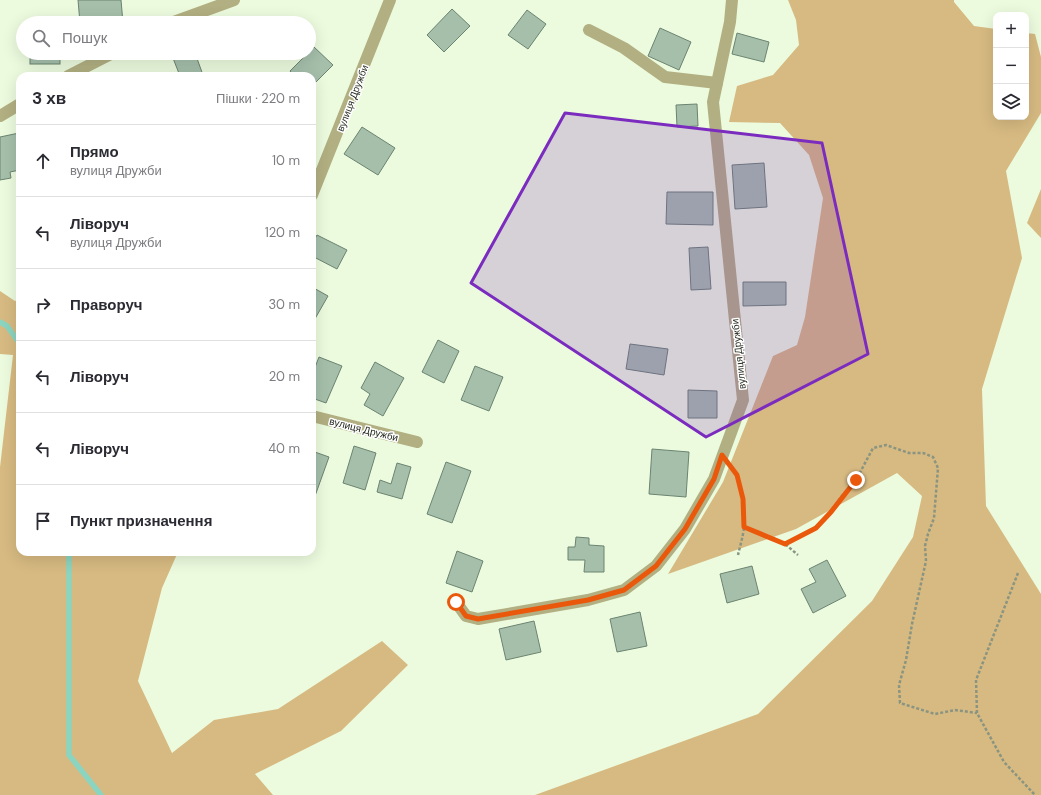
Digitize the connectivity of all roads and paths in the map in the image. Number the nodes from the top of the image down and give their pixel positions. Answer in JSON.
{"nodes":[{"id":1,"x":234,"y":0,"type":"edge"},
{"id":2,"x":390,"y":0,"type":"edge"},
{"id":3,"x":732,"y":0,"type":"edge"},
{"id":4,"x":191,"y":16,"type":"edge"},
{"id":5,"x":589,"y":30,"type":"dead end"},
{"id":6,"x":99,"y":60,"type":"edge"},
{"id":7,"x":76,"y":72,"type":"edge"},
{"id":8,"x":717,"y":83,"type":"junction"},
{"id":9,"x":16,"y":106,"type":"edge"},
{"id":10,"x":0,"y":116,"type":"edge"},
{"id":11,"x":316,"y":185,"type":"edge"},
{"id":12,"x":316,"y":417,"type":"edge"},
{"id":13,"x":417,"y":442,"type":"dead end"},
{"id":14,"x":722,"y":455,"type":"junction"},
{"id":15,"x":744,"y":527,"type":"junction"},
{"id":16,"x":785,"y":544,"type":"junction"},
{"id":17,"x":738,"y":555,"type":"dead end"},
{"id":18,"x":798,"y":555,"type":"dead end"},
{"id":19,"x":1018,"y":573,"type":"dead end"},
{"id":20,"x":456,"y":602,"type":"dead end"},
{"id":21,"x":977,"y":713,"type":"junction"},
{"id":22,"x":1035,"y":795,"type":"edge"}],
"edges":[{"from":1,"to":4,"type":"street"},
{"from":2,"to":11,"type":"street","name":"вулиця Дружби"},
{"from":3,"to":8,"type":"street","name":"вулиця Дружби"},
{"from":5,"to":8,"type":"street"},
{"from":6,"to":7,"type":"street"},
{"from":8,"to":14,"type":"street","name":"вулиця Дружби"},
{"from":9,"to":10,"type":"street"},
{"from":12,"to":13,"type":"street","name":"вулиця Дружби"},
{"from":14,"to":15,"type":"path"},
{"from":14,"to":20,"type":"street","name":"вулиця Дружби"},
{"from":15,"to":16,"type":"path"},
{"from":15,"to":17,"type":"path"},
{"from":16,"to":18,"type":"path"},
{"from":16,"to":21,"type":"path"},
{"from":19,"to":21,"type":"path"},
{"from":21,"to":22,"type":"path"}]}
